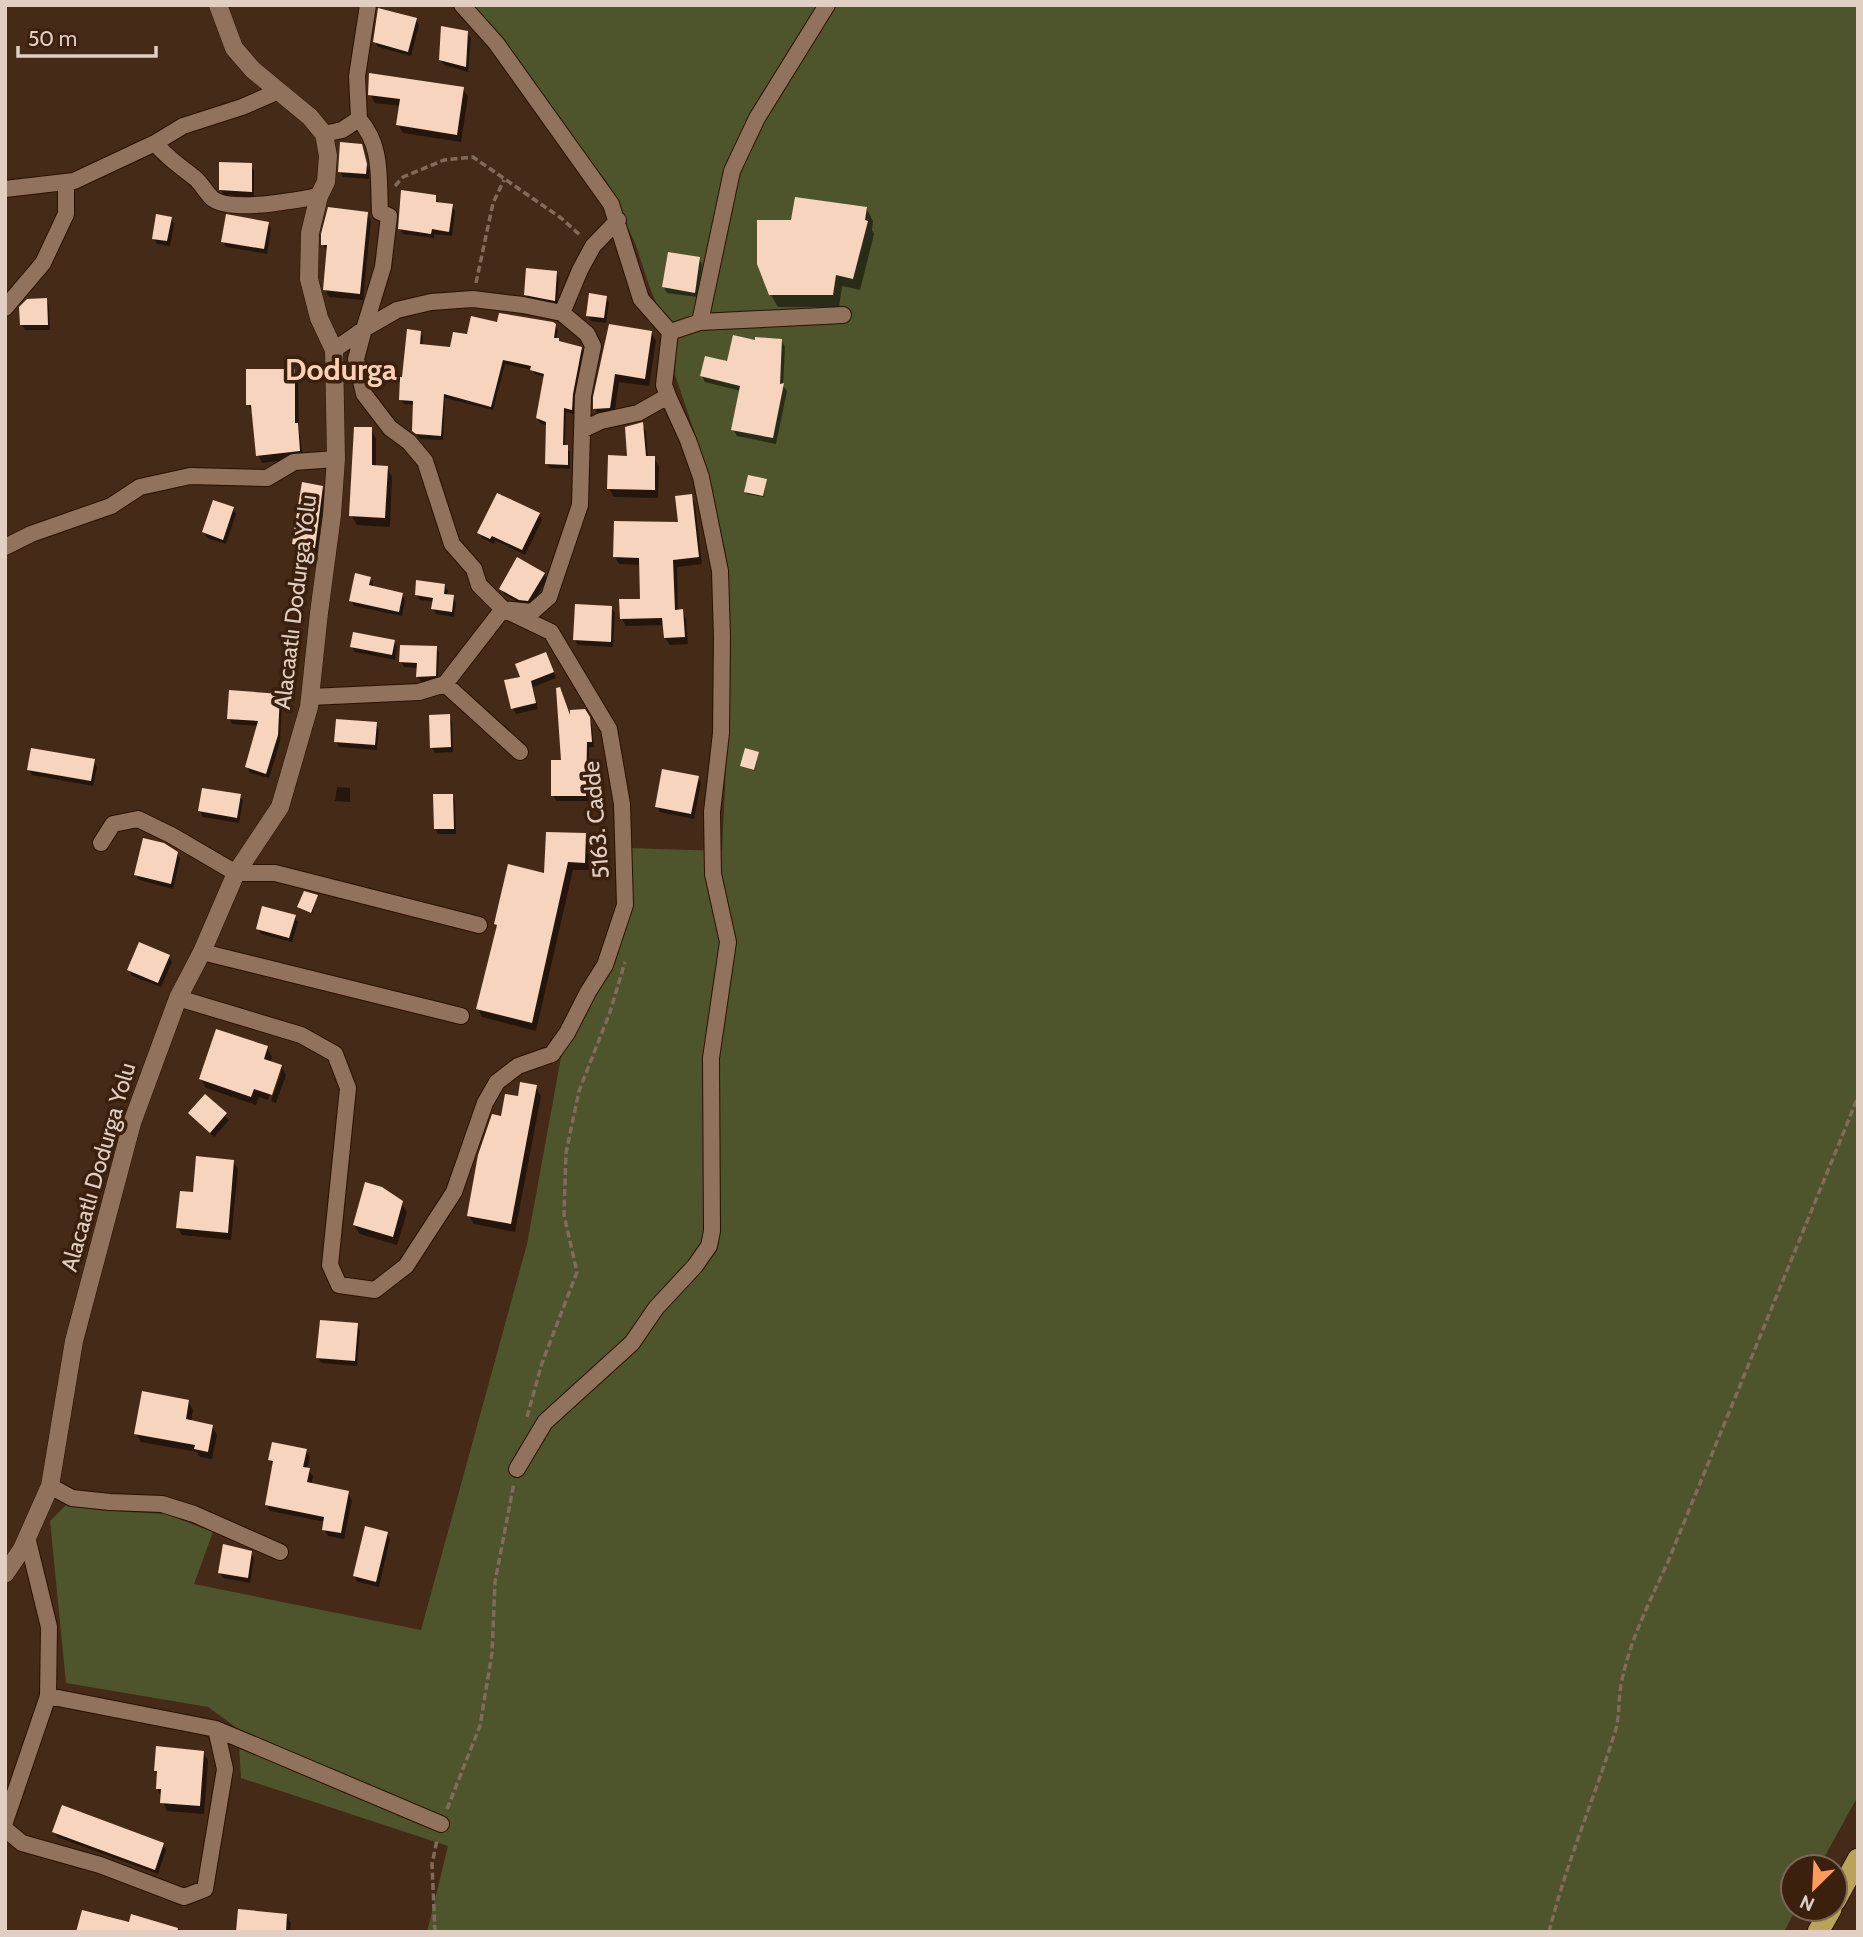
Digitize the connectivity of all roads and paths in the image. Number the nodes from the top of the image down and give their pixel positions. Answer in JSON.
{"nodes":[{"id":1,"x":218,"y":5,"type":"edge"},
{"id":2,"x":368,"y":5,"type":"edge"},
{"id":3,"x":462,"y":5,"type":"edge"},
{"id":4,"x":827,"y":5,"type":"edge"},
{"id":5,"x":279,"y":91,"type":"junction"},
{"id":6,"x":359,"y":119,"type":"junction"},
{"id":7,"x":324,"y":134,"type":"junction"},
{"id":8,"x":155,"y":143,"type":"junction"},
{"id":9,"x":505,"y":180,"type":"junction"},
{"id":10,"x":66,"y":183,"type":"junction"},
{"id":11,"x":5,"y":189,"type":"edge"},
{"id":12,"x":319,"y":196,"type":"junction"},
{"id":13,"x":380,"y":212,"type":"junction"},
{"id":14,"x":618,"y":220,"type":"junction"},
{"id":15,"x":593,"y":246,"type":"junction"},
{"id":16,"x":473,"y":299,"type":"junction"},
{"id":17,"x":5,"y":308,"type":"edge"},
{"id":18,"x":562,"y":313,"type":"junction"},
{"id":19,"x":843,"y":315,"type":"dead end"},
{"id":20,"x":700,"y":321,"type":"junction"},
{"id":21,"x":364,"y":329,"type":"junction"},
{"id":22,"x":670,"y":332,"type":"junction"},
{"id":23,"x":334,"y":350,"type":"junction"},
{"id":24,"x":668,"y":396,"type":"junction"},
{"id":25,"x":584,"y":429,"type":"junction"},
{"id":26,"x":336,"y":459,"type":"junction"},
{"id":27,"x":5,"y":547,"type":"edge"},
{"id":28,"x":503,"y":609,"type":"junction"},
{"id":29,"x":444,"y":684,"type":"junction"},
{"id":30,"x":310,"y":697,"type":"junction"},
{"id":31,"x":520,"y":752,"type":"dead end"},
{"id":32,"x":101,"y":843,"type":"dead end"},
{"id":33,"x":236,"y":873,"type":"junction"},
{"id":34,"x":479,"y":925,"type":"dead end"},
{"id":35,"x":202,"y":952,"type":"junction"},
{"id":36,"x":178,"y":998,"type":"junction"},
{"id":37,"x":461,"y":1016,"type":"dead end"},
{"id":38,"x":1858,"y":1097,"type":"edge"},
{"id":39,"x":517,"y":1469,"type":"dead end"},
{"id":40,"x":50,"y":1486,"type":"junction"},
{"id":41,"x":27,"y":1537,"type":"junction"},
{"id":42,"x":280,"y":1552,"type":"dead end"},
{"id":43,"x":5,"y":1574,"type":"edge"},
{"id":44,"x":48,"y":1696,"type":"junction"},
{"id":45,"x":216,"y":1728,"type":"junction"},
{"id":46,"x":5,"y":1822,"type":"edge"},
{"id":47,"x":441,"y":1824,"type":"dead end"},
{"id":48,"x":5,"y":1829,"type":"edge"},
{"id":49,"x":1858,"y":1859,"type":"edge"},
{"id":50,"x":1849,"y":1875,"type":"edge"},
{"id":51,"x":1549,"y":1932,"type":"edge"}],
"edges":[{"from":1,"to":5,"type":"street"},
{"from":2,"to":6,"type":"street"},
{"from":3,"to":14,"type":"street"},
{"from":4,"to":20,"type":"street"},
{"from":5,"to":7,"type":"street"},
{"from":5,"to":8,"type":"street"},
{"from":6,"to":7,"type":"street"},
{"from":6,"to":13,"type":"street"},
{"from":7,"to":12,"type":"street","name":"Alacaatlı Dodurga Yolu"},
{"from":8,"to":10,"type":"street"},
{"from":8,"to":12,"type":"street"},
{"from":9,"to":13,"type":"path"},
{"from":9,"to":15,"type":"path"},
{"from":9,"to":16,"type":"path"},
{"from":10,"to":11,"type":"street"},
{"from":10,"to":17,"type":"street"},
{"from":12,"to":23,"type":"street","name":"Alacaatlı Dodurga Yolu"},
{"from":13,"to":21,"type":"street","name":"5163. Cadde"},
{"from":14,"to":15,"type":"street"},
{"from":14,"to":22,"type":"street"},
{"from":15,"to":18,"type":"street"},
{"from":16,"to":18,"type":"street"},
{"from":16,"to":21,"type":"street"},
{"from":18,"to":25,"type":"street"},
{"from":19,"to":20,"type":"street"},
{"from":20,"to":22,"type":"street"},
{"from":21,"to":23,"type":"street"},
{"from":21,"to":28,"type":"street","name":"5163. Cadde"},
{"from":22,"to":24,"type":"street"},
{"from":23,"to":26,"type":"street","name":"Alacaatlı Dodurga Yolu"},
{"from":24,"to":25,"type":"street"},
{"from":24,"to":39,"type":"street"},
{"from":25,"to":28,"type":"street"},
{"from":26,"to":27,"type":"street"},
{"from":26,"to":30,"type":"street","name":"Alacaatlı Dodurga Yolu"},
{"from":28,"to":29,"type":"street"},
{"from":28,"to":36,"type":"street","name":"5163. Cadde"},
{"from":29,"to":30,"type":"street"},
{"from":29,"to":31,"type":"street"},
{"from":30,"to":33,"type":"street","name":"Alacaatlı Dodurga Yolu"},
{"from":32,"to":33,"type":"street"},
{"from":33,"to":34,"type":"street"},
{"from":33,"to":35,"type":"street","name":"Alacaatlı Dodurga Yolu"},
{"from":35,"to":36,"type":"street","name":"Alacaatlı Dodurga Yolu"},
{"from":35,"to":37,"type":"street"},
{"from":36,"to":40,"type":"street","name":"Alacaatlı Dodurga Yolu"},
{"from":38,"to":51,"type":"path"},
{"from":40,"to":41,"type":"street","name":"Alacaatlı Dodurga Yolu"},
{"from":40,"to":42,"type":"street"},
{"from":41,"to":43,"type":"street","name":"Alacaatlı Dodurga Yolu"},
{"from":41,"to":44,"type":"street"},
{"from":44,"to":45,"type":"street"},
{"from":44,"to":46,"type":"street"},
{"from":45,"to":47,"type":"street"},
{"from":45,"to":48,"type":"street"},
{"from":49,"to":50,"type":"highway"}]}
